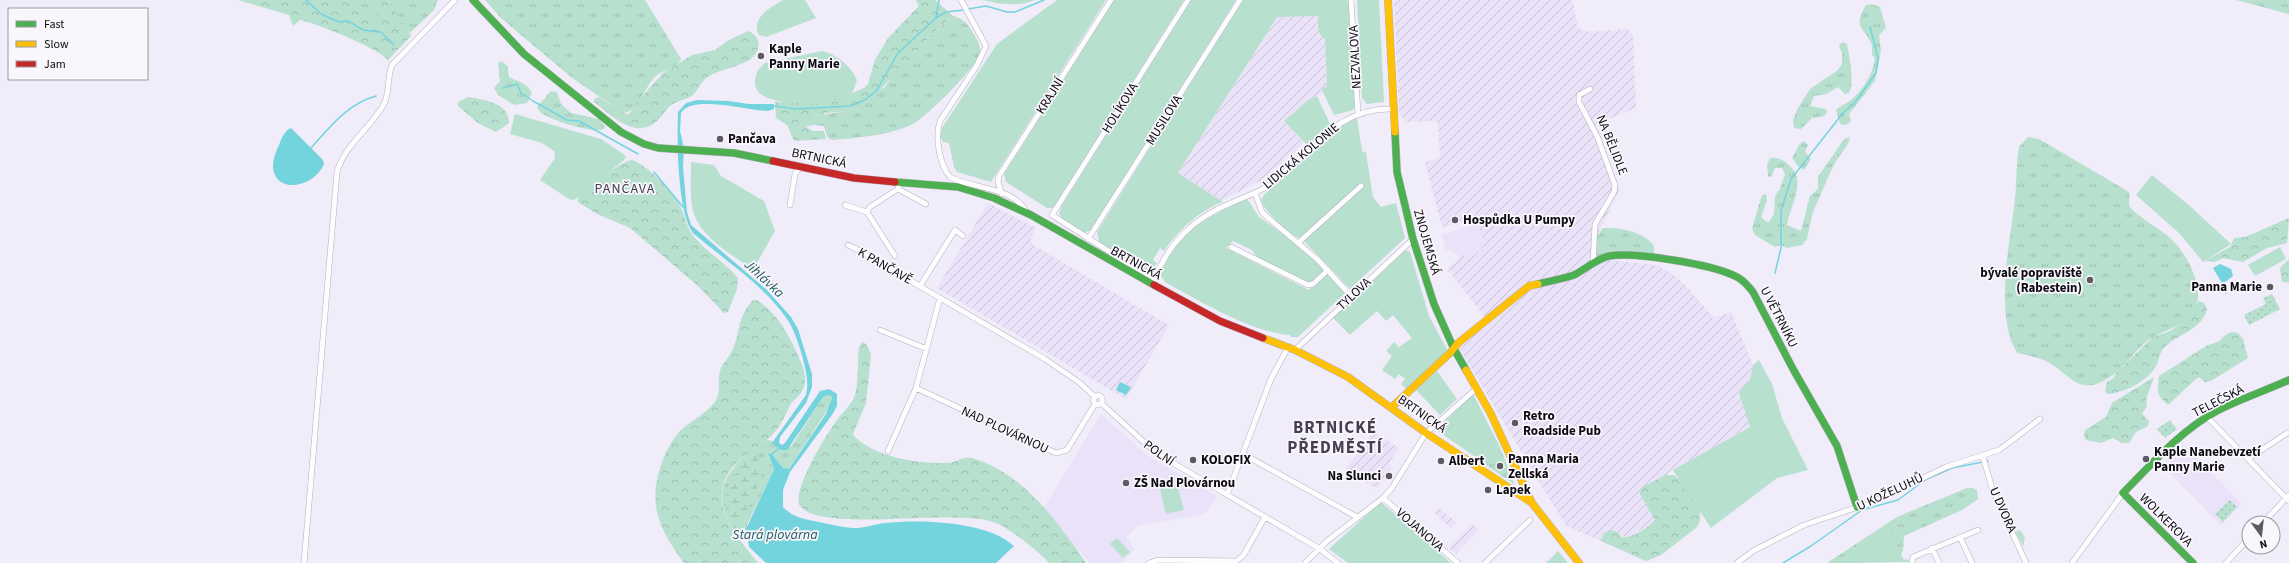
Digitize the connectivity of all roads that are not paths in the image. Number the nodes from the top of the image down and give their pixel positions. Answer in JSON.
{"nodes":[{"id":1,"x":454,"y":0,"type":"edge"},
{"id":2,"x":473,"y":0,"type":"edge"},
{"id":3,"x":961,"y":0,"type":"edge"},
{"id":4,"x":1111,"y":0,"type":"edge"},
{"id":5,"x":1188,"y":0,"type":"edge"},
{"id":6,"x":1240,"y":0,"type":"edge"},
{"id":7,"x":1351,"y":0,"type":"edge"},
{"id":8,"x":1388,"y":0,"type":"edge"},
{"id":9,"x":1590,"y":89,"type":"dead end"},
{"id":10,"x":1393,"y":109,"type":"junction"},
{"id":11,"x":1358,"y":114,"type":"junction"},
{"id":12,"x":801,"y":166,"type":"junction"},
{"id":13,"x":899,"y":181,"type":"junction"},
{"id":14,"x":1361,"y":186,"type":"dead end"},
{"id":15,"x":898,"y":189,"type":"junction"},
{"id":16,"x":1255,"y":193,"type":"junction"},
{"id":17,"x":1002,"y":194,"type":"junction"},
{"id":18,"x":926,"y":204,"type":"dead end"},
{"id":19,"x":790,"y":205,"type":"dead end"},
{"id":20,"x":845,"y":205,"type":"dead end"},
{"id":21,"x":867,"y":212,"type":"junction"},
{"id":22,"x":1026,"y":212,"type":"junction"},
{"id":23,"x":1052,"y":215,"type":"joint"},
{"id":24,"x":963,"y":236,"type":"dead end"},
{"id":25,"x":1088,"y":239,"type":"junction"},
{"id":26,"x":1413,"y":239,"type":"junction"},
{"id":27,"x":1299,"y":242,"type":"junction"},
{"id":28,"x":848,"y":245,"type":"dead end"},
{"id":29,"x":1231,"y":247,"type":"dead end"},
{"id":30,"x":895,"y":256,"type":"dead end"},
{"id":31,"x":1593,"y":264,"type":"junction"},
{"id":32,"x":1328,"y":270,"type":"junction"},
{"id":33,"x":1154,"y":278,"type":"junction"},
{"id":34,"x":1151,"y":285,"type":"junction"},
{"id":35,"x":920,"y":286,"type":"junction"},
{"id":36,"x":1352,"y":297,"type":"junction"},
{"id":37,"x":940,"y":298,"type":"junction"},
{"id":38,"x":880,"y":330,"type":"dead end"},
{"id":39,"x":1292,"y":348,"type":"junction"},
{"id":40,"x":927,"y":349,"type":"junction"},
{"id":41,"x":1454,"y":349,"type":"junction"},
{"id":42,"x":2289,"y":380,"type":"edge"},
{"id":43,"x":916,"y":388,"type":"junction"},
{"id":44,"x":1477,"y":388,"type":"junction"},
{"id":45,"x":1098,"y":403,"type":"junction"},
{"id":46,"x":1392,"y":408,"type":"junction"},
{"id":47,"x":2208,"y":418,"type":"junction"},
{"id":48,"x":2040,"y":419,"type":"dead end"},
{"id":49,"x":1426,"y":433,"type":"junction"},
{"id":50,"x":2286,"y":433,"type":"dead end"},
{"id":51,"x":888,"y":451,"type":"dead end"},
{"id":52,"x":1243,"y":454,"type":"junction"},
{"id":53,"x":2248,"y":459,"type":"junction"},
{"id":54,"x":1984,"y":460,"type":"junction"},
{"id":55,"x":1516,"y":471,"type":"junction"},
{"id":56,"x":1516,"y":493,"type":"junction"},
{"id":57,"x":2123,"y":493,"type":"junction"},
{"id":58,"x":1227,"y":495,"type":"junction"},
{"id":59,"x":1383,"y":498,"type":"junction"},
{"id":60,"x":2288,"y":498,"type":"edge"},
{"id":61,"x":1532,"y":503,"type":"junction"},
{"id":62,"x":1857,"y":507,"type":"junction"},
{"id":63,"x":2271,"y":515,"type":"edge"},
{"id":64,"x":1265,"y":517,"type":"junction"},
{"id":65,"x":1357,"y":517,"type":"junction"},
{"id":66,"x":1530,"y":520,"type":"dead end"},
{"id":67,"x":1978,"y":530,"type":"dead end"},
{"id":68,"x":1960,"y":537,"type":"junction"},
{"id":69,"x":2241,"y":547,"type":"edge"},
{"id":70,"x":1932,"y":548,"type":"junction"},
{"id":71,"x":1320,"y":549,"type":"junction"},
{"id":72,"x":304,"y":563,"type":"edge"},
{"id":73,"x":1149,"y":563,"type":"edge"},
{"id":74,"x":1305,"y":563,"type":"edge"},
{"id":75,"x":1338,"y":563,"type":"edge"},
{"id":76,"x":1458,"y":563,"type":"edge"},
{"id":77,"x":1485,"y":563,"type":"edge"},
{"id":78,"x":1579,"y":563,"type":"edge"},
{"id":79,"x":1737,"y":563,"type":"edge"},
{"id":80,"x":1912,"y":563,"type":"edge"},
{"id":81,"x":1939,"y":563,"type":"edge"},
{"id":82,"x":1972,"y":563,"type":"edge"},
{"id":83,"x":2026,"y":563,"type":"edge"},
{"id":84,"x":2072,"y":563,"type":"edge"},
{"id":85,"x":2193,"y":563,"type":"edge"},
{"id":86,"x":2226,"y":563,"type":"edge"}],
"edges":[{"from":1,"to":72,"type":"street"},
{"from":2,"to":12,"type":"main road","name":"BRTNICKÁ"},
{"from":3,"to":17,"type":"street"},
{"from":4,"to":17,"type":"street","name":"KRAJNÍ"},
{"from":5,"to":23,"type":"street","name":"HOLÍKOVA"},
{"from":6,"to":25,"type":"street","name":"MUSILOVA"},
{"from":7,"to":11,"type":"street","name":"NEZVALOVA"},
{"from":8,"to":10,"type":"main road","name":"ZNOJEMSKÁ"},
{"from":9,"to":31,"type":"street","name":"NA BĚLIDLE"},
{"from":10,"to":11,"type":"street","name":"LIDICKÁ KOLONIE"},
{"from":10,"to":26,"type":"main road","name":"ZNOJEMSKÁ"},
{"from":11,"to":16,"type":"street","name":"LIDICKÁ KOLONIE"},
{"from":12,"to":13,"type":"main road","name":"BRTNICKÁ"},
{"from":12,"to":19,"type":"street"},
{"from":13,"to":15,"type":"street"},
{"from":13,"to":22,"type":"main road","name":"BRTNICKÁ"},
{"from":14,"to":27,"type":"street"},
{"from":15,"to":18,"type":"street"},
{"from":15,"to":21,"type":"street"},
{"from":16,"to":27,"type":"street","name":"LIDICKÁ KOLONIE"},
{"from":16,"to":33,"type":"street","name":"LIDICKÁ KOLONIE"},
{"from":17,"to":22,"type":"street"},
{"from":20,"to":21,"type":"street"},
{"from":21,"to":30,"type":"street"},
{"from":22,"to":34,"type":"main road","name":"BRTNICKÁ"},
{"from":23,"to":25,"type":"street","name":"BRTNICKÁ"},
{"from":24,"to":35,"type":"street","name":"K PANČAVĚ"},
{"from":25,"to":33,"type":"street","name":"BRTNICKÁ"},
{"from":26,"to":36,"type":"street","name":"TYLOVA"},
{"from":26,"to":41,"type":"main road","name":"ZNOJEMSKÁ"},
{"from":27,"to":32,"type":"street","name":"LIDICKÁ KOLONIE"},
{"from":28,"to":35,"type":"street","name":"K PANČAVĚ"},
{"from":29,"to":32,"type":"street"},
{"from":31,"to":41,"type":"main road"},
{"from":31,"to":62,"type":"main road","name":"U VĚTRNÍKU"},
{"from":32,"to":36,"type":"street","name":"LIDICKÁ KOLONIE"},
{"from":33,"to":34,"type":"street","name":"LIDICKÁ KOLONIE"},
{"from":34,"to":39,"type":"main road","name":"BRTNICKÁ"},
{"from":35,"to":37,"type":"street"},
{"from":36,"to":39,"type":"street","name":"TYLOVA"},
{"from":37,"to":40,"type":"street"},
{"from":37,"to":45,"type":"street"},
{"from":38,"to":40,"type":"street"},
{"from":39,"to":46,"type":"main road","name":"BRTNICKÁ"},
{"from":39,"to":52,"type":"street","name":"TYLOVA"},
{"from":40,"to":43,"type":"street"},
{"from":41,"to":44,"type":"main road","name":"ZNOJEMSKÁ"},
{"from":41,"to":46,"type":"main road"},
{"from":42,"to":47,"type":"main road","name":"TELEČSKÁ"},
{"from":43,"to":45,"type":"street","name":"NAD PLOVÁRNOU"},
{"from":43,"to":51,"type":"street"},
{"from":44,"to":49,"type":"street"},
{"from":44,"to":55,"type":"main road","name":"ZNOJEMSKÁ"},
{"from":45,"to":58,"type":"street","name":"POLNÍ"},
{"from":46,"to":49,"type":"main road","name":"BRTNICKÁ"},
{"from":47,"to":53,"type":"street"},
{"from":47,"to":57,"type":"main road","name":"TELEČSKÁ"},
{"from":48,"to":54,"type":"street","name":"U KOŽELUHŮ"},
{"from":49,"to":56,"type":"main road","name":"BRTNICKÁ"},
{"from":49,"to":59,"type":"street"},
{"from":50,"to":53,"type":"street"},
{"from":52,"to":58,"type":"street","name":"TYLOVA"},
{"from":52,"to":65,"type":"street"},
{"from":53,"to":60,"type":"street"},
{"from":54,"to":62,"type":"street","name":"U KOŽELUHŮ"},
{"from":54,"to":83,"type":"street","name":"U DVORA"},
{"from":55,"to":56,"type":"main road","name":"ZNOJEMSKÁ"},
{"from":55,"to":61,"type":"main road","name":"ZNOJEMSKÁ"},
{"from":56,"to":61,"type":"main road","name":"BRTNICKÁ"},
{"from":57,"to":84,"type":"street","name":"TELEČSKÁ"},
{"from":57,"to":85,"type":"main road","name":"WOLKEROVA"},
{"from":58,"to":64,"type":"street","name":"POLNÍ"},
{"from":59,"to":65,"type":"street"},
{"from":59,"to":76,"type":"street","name":"VOJANOVA"},
{"from":60,"to":63,"type":"street"},
{"from":61,"to":78,"type":"main road","name":"ZNOJEMSKÁ"},
{"from":62,"to":79,"type":"street","name":"U KOŽELUHŮ"},
{"from":64,"to":71,"type":"street","name":"POLNÍ"},
{"from":64,"to":73,"type":"street"},
{"from":65,"to":71,"type":"street"},
{"from":66,"to":77,"type":"street"},
{"from":67,"to":68,"type":"street"},
{"from":68,"to":70,"type":"street"},
{"from":68,"to":82,"type":"street"},
{"from":69,"to":86,"type":"street"},
{"from":70,"to":80,"type":"street"},
{"from":70,"to":81,"type":"street"},
{"from":71,"to":74,"type":"street"},
{"from":71,"to":75,"type":"street","name":"POLNÍ"}]}
